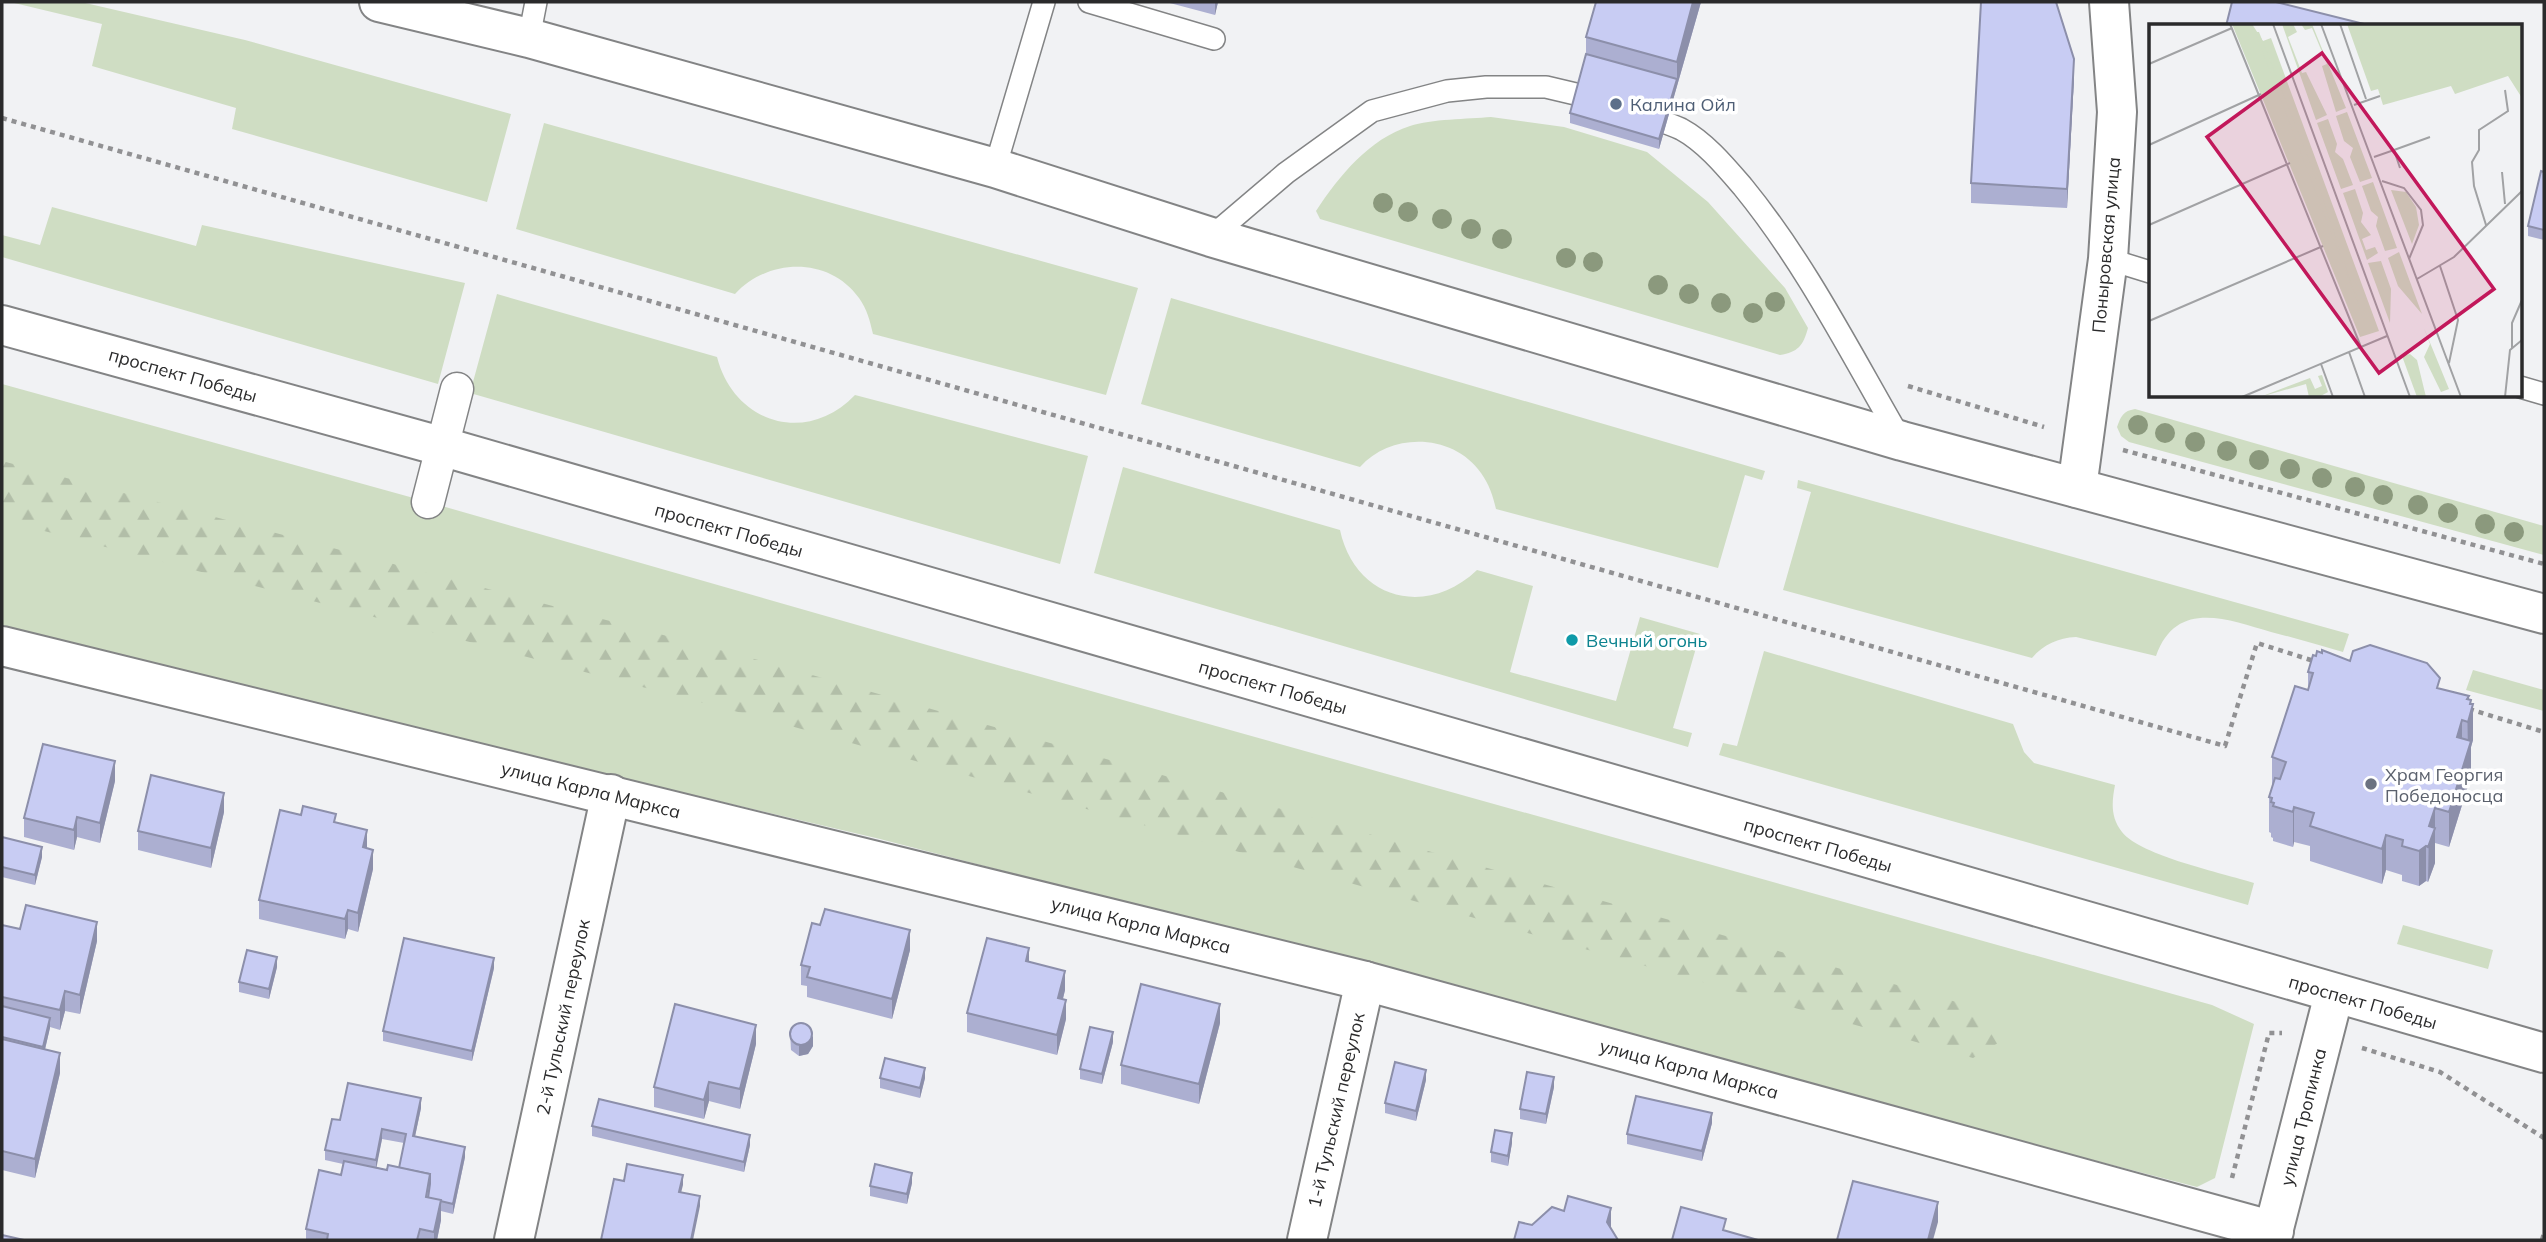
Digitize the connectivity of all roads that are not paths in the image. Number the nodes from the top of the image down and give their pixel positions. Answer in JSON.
{"nodes":[{"id":1,"x":379,"y":2,"type":"edge"},
{"id":2,"x":1044,"y":2,"type":"edge"},
{"id":3,"x":1089,"y":2,"type":"edge"},
{"id":4,"x":2109,"y":2,"type":"edge"},
{"id":5,"x":533,"y":20,"type":"edge"},
{"id":6,"x":1214,"y":39,"type":"dead end"},
{"id":7,"x":995,"y":168,"type":"junction"},
{"id":8,"x":1211,"y":237,"type":"junction"},
{"id":9,"x":2108,"y":259,"type":"junction"},
{"id":10,"x":2149,"y":271,"type":"edge"},
{"id":11,"x":2,"y":325,"type":"edge"},
{"id":12,"x":2522,"y":388,"type":"edge"},
{"id":13,"x":457,"y":389,"type":"dead end"},
{"id":14,"x":2544,"y":394,"type":"edge"},
{"id":15,"x":1902,"y":442,"type":"junction"},
{"id":16,"x":444,"y":447,"type":"junction"},
{"id":17,"x":2077,"y":488,"type":"junction"},
{"id":18,"x":428,"y":502,"type":"dead end"},
{"id":19,"x":2544,"y":614,"type":"edge"},
{"id":20,"x":2,"y":646,"type":"edge"},
{"id":21,"x":611,"y":794,"type":"junction"},
{"id":22,"x":1365,"y":981,"type":"junction"},
{"id":23,"x":2334,"y":994,"type":"junction"},
{"id":24,"x":2544,"y":1053,"type":"edge"},
{"id":25,"x":2272,"y":1236,"type":"edge"},
{"id":26,"x":514,"y":1240,"type":"edge"},
{"id":27,"x":1307,"y":1240,"type":"edge"}],
"edges":[{"from":1,"to":5,"type":"main road"},
{"from":2,"to":7,"type":"lane"},
{"from":3,"to":6,"type":"lane"},
{"from":4,"to":9,"type":"main road","name":"Поныровская улица"},
{"from":5,"to":7,"type":"main road"},
{"from":7,"to":8,"type":"main road"},
{"from":8,"to":15,"type":"main road"},
{"from":8,"to":15,"type":"lane"},
{"from":9,"to":10,"type":"lane"},
{"from":9,"to":17,"type":"main road","name":"Поныровская улица"},
{"from":11,"to":16,"type":"main road","name":"проспект Победы"},
{"from":12,"to":14,"type":"lane"},
{"from":13,"to":16,"type":"street"},
{"from":15,"to":17,"type":"main road"},
{"from":16,"to":18,"type":"street"},
{"from":16,"to":23,"type":"main road","name":"проспект Победы"},
{"from":17,"to":19,"type":"main road"},
{"from":20,"to":21,"type":"main road","name":"улица Карла Маркса"},
{"from":21,"to":22,"type":"main road","name":"улица Карла Маркса"},
{"from":21,"to":26,"type":"main road","name":"2-й Тульский переулок"},
{"from":22,"to":25,"type":"main road","name":"улица Карла Маркса"},
{"from":22,"to":27,"type":"main road","name":"1-й Тульский переулок"},
{"from":23,"to":24,"type":"main road","name":"проспект Победы"},
{"from":23,"to":25,"type":"main road","name":"улица Тропинка"}]}
